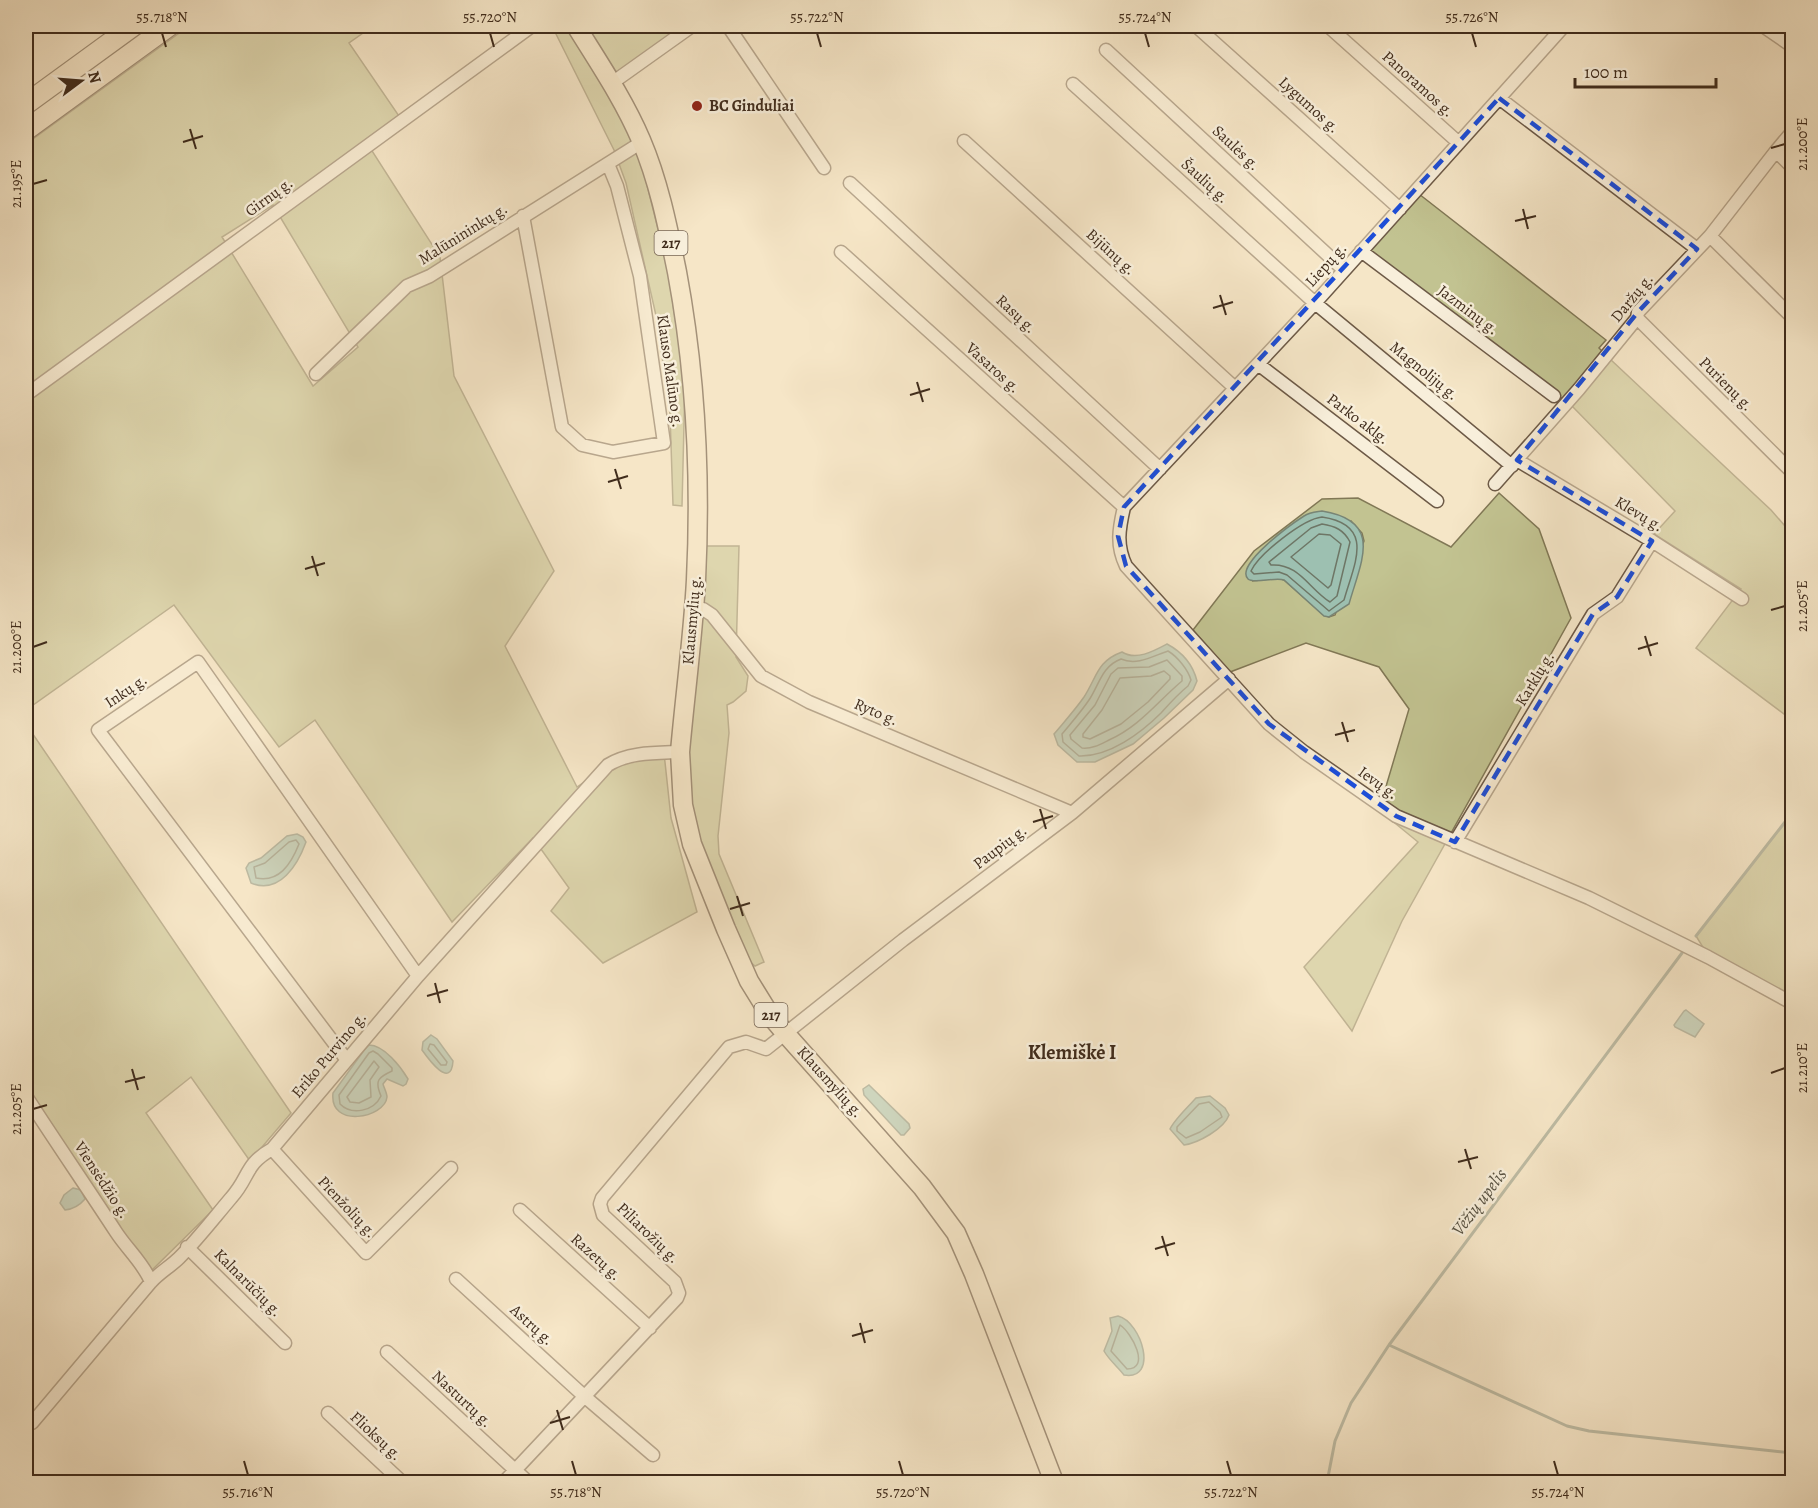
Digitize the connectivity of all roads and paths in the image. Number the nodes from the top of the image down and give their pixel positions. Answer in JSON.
{"nodes":[{"id":1,"x":133,"y":26,"type":"edge"},
{"id":2,"x":169,"y":26,"type":"edge"},
{"id":3,"x":532,"y":26,"type":"edge"},
{"id":4,"x":576,"y":26,"type":"edge"},
{"id":5,"x":692,"y":26,"type":"edge"},
{"id":6,"x":728,"y":26,"type":"edge"},
{"id":7,"x":1196,"y":26,"type":"edge"},
{"id":8,"x":1328,"y":26,"type":"edge"},
{"id":9,"x":1763,"y":26,"type":"edge"},
{"id":10,"x":1558,"y":28,"type":"edge"},
{"id":11,"x":1792,"y":46,"type":"edge"},
{"id":12,"x":1106,"y":50,"type":"dead end"},
{"id":13,"x":612,"y":83,"type":"junction"},
{"id":14,"x":1074,"y":84,"type":"dead end"},
{"id":15,"x":1499,"y":98,"type":"junction"},
{"id":16,"x":26,"y":104,"type":"edge"},
{"id":17,"x":26,"y":130,"type":"edge"},
{"id":18,"x":1792,"y":132,"type":"edge"},
{"id":19,"x":964,"y":141,"type":"dead end"},
{"id":20,"x":642,"y":142,"type":"junction"},
{"id":21,"x":1459,"y":143,"type":"junction"},
{"id":22,"x":1776,"y":151,"type":"junction"},
{"id":23,"x":608,"y":164,"type":"junction"},
{"id":24,"x":1792,"y":167,"type":"edge"},
{"id":25,"x":824,"y":168,"type":"dead end"},
{"id":26,"x":850,"y":183,"type":"dead end"},
{"id":27,"x":1400,"y":209,"type":"junction"},
{"id":28,"x":523,"y":216,"type":"junction"},
{"id":29,"x":1710,"y":236,"type":"junction"},
{"id":30,"x":1697,"y":249,"type":"junction"},
{"id":31,"x":1361,"y":251,"type":"junction"},
{"id":32,"x":841,"y":252,"type":"dead end"},
{"id":33,"x":1344,"y":270,"type":"junction"},
{"id":34,"x":1314,"y":303,"type":"junction"},
{"id":35,"x":1792,"y":317,"type":"edge"},
{"id":36,"x":1637,"y":318,"type":"junction"},
{"id":37,"x":1258,"y":364,"type":"junction"},
{"id":38,"x":316,"y":374,"type":"dead end"},
{"id":39,"x":1235,"y":388,"type":"junction"},
{"id":40,"x":26,"y":395,"type":"edge"},
{"id":41,"x":1554,"y":396,"type":"dead end"},
{"id":42,"x":1515,"y":463,"type":"junction"},
{"id":43,"x":1160,"y":469,"type":"junction"},
{"id":44,"x":1792,"y":472,"type":"edge"},
{"id":45,"x":1495,"y":484,"type":"dead end"},
{"id":46,"x":1437,"y":501,"type":"dead end"},
{"id":47,"x":1124,"y":507,"type":"junction"},
{"id":48,"x":1652,"y":541,"type":"junction"},
{"id":49,"x":1742,"y":599,"type":"dead end"},
{"id":50,"x":694,"y":607,"type":"junction"},
{"id":51,"x":1229,"y":679,"type":"junction"},
{"id":52,"x":680,"y":752,"type":"junction"},
{"id":53,"x":1072,"y":813,"type":"junction"},
{"id":54,"x":1455,"y":842,"type":"junction"},
{"id":55,"x":418,"y":976,"type":"junction"},
{"id":56,"x":1792,"y":1003,"type":"edge"},
{"id":57,"x":785,"y":1033,"type":"junction"},
{"id":58,"x":346,"y":1059,"type":"junction"},
{"id":59,"x":26,"y":1099,"type":"edge"},
{"id":60,"x":272,"y":1149,"type":"junction"},
{"id":61,"x":451,"y":1168,"type":"dead end"},
{"id":62,"x":520,"y":1210,"type":"dead end"},
{"id":63,"x":188,"y":1247,"type":"junction"},
{"id":64,"x":456,"y":1279,"type":"dead end"},
{"id":65,"x":150,"y":1282,"type":"junction"},
{"id":66,"x":650,"y":1328,"type":"junction"},
{"id":67,"x":285,"y":1343,"type":"dead end"},
{"id":68,"x":387,"y":1352,"type":"dead end"},
{"id":69,"x":584,"y":1396,"type":"junction"},
{"id":70,"x":328,"y":1413,"type":"dead end"},
{"id":71,"x":32,"y":1423,"type":"dead end"},
{"id":72,"x":653,"y":1455,"type":"dead end"},
{"id":73,"x":515,"y":1471,"type":"junction"},
{"id":74,"x":402,"y":1482,"type":"edge"},
{"id":75,"x":504,"y":1482,"type":"edge"},
{"id":76,"x":528,"y":1482,"type":"edge"},
{"id":77,"x":1053,"y":1482,"type":"edge"}],
"edges":[{"from":1,"to":16,"type":"highway"},
{"from":2,"to":17,"type":"highway"},
{"from":3,"to":40,"type":"street","name":"Girnų g."},
{"from":4,"to":13,"type":"main road","number":"217"},
{"from":5,"to":13,"type":"street"},
{"from":6,"to":25,"type":"street"},
{"from":7,"to":27,"type":"street","name":"Lygumos g."},
{"from":8,"to":21,"type":"street","name":"Panoramos g."},
{"from":9,"to":11,"type":"street"},
{"from":10,"to":15,"type":"street","name":"Liepų g."},
{"from":12,"to":33,"type":"street","name":"Saulės g."},
{"from":13,"to":20,"type":"main road","number":"217"},
{"from":14,"to":34,"type":"street","name":"Šaulių g."},
{"from":15,"to":21,"type":"street","name":"Liepų g."},
{"from":15,"to":30,"type":"street"},
{"from":18,"to":22,"type":"street","name":"Daržų g."},
{"from":19,"to":39,"type":"street","name":"Bijūnų g."},
{"from":20,"to":23,"type":"street","name":"Malūnininkų g."},
{"from":20,"to":50,"type":"main road","name":"Klausmylių g.","number":"217"},
{"from":21,"to":27,"type":"street","name":"Liepų g."},
{"from":22,"to":24,"type":"street"},
{"from":22,"to":29,"type":"street","name":"Daržų g."},
{"from":23,"to":28,"type":"street","name":"Malūnininkų g."},
{"from":23,"to":28,"type":"street","name":"Klauso Malūno g."},
{"from":26,"to":43,"type":"street","name":"Rasų g."},
{"from":27,"to":31,"type":"street","name":"Liepų g."},
{"from":28,"to":38,"type":"street","name":"Malūnininkų g."},
{"from":29,"to":30,"type":"street","name":"Daržų g."},
{"from":29,"to":35,"type":"street"},
{"from":30,"to":36,"type":"street","name":"Daržų g."},
{"from":31,"to":33,"type":"street","name":"Liepų g."},
{"from":31,"to":41,"type":"street","name":"Jazminų g."},
{"from":32,"to":47,"type":"street","name":"Vasaros g."},
{"from":33,"to":34,"type":"street","name":"Liepų g."},
{"from":34,"to":37,"type":"street","name":"Liepų g."},
{"from":34,"to":42,"type":"street","name":"Magnolijų g."},
{"from":36,"to":42,"type":"street","name":"Daržų g."},
{"from":36,"to":44,"type":"street","name":"Purienų g."},
{"from":37,"to":39,"type":"street","name":"Liepų g."},
{"from":37,"to":46,"type":"street","name":"Parko aklg."},
{"from":39,"to":43,"type":"street","name":"Liepų g."},
{"from":42,"to":45,"type":"street","name":"Daržų g."},
{"from":42,"to":48,"type":"street","name":"Klevų g."},
{"from":43,"to":47,"type":"street","name":"Liepų g."},
{"from":47,"to":51,"type":"street","name":"Ievų g."},
{"from":48,"to":49,"type":"street","name":"Klevų g."},
{"from":48,"to":54,"type":"street","name":"Karklų g."},
{"from":50,"to":52,"type":"main road","name":"Klausmylių g.","number":"217"},
{"from":50,"to":53,"type":"street","name":"Ryto g."},
{"from":51,"to":53,"type":"street","name":"Paupių g."},
{"from":51,"to":54,"type":"street","name":"Ievų g."},
{"from":52,"to":55,"type":"street","name":"Eriko Purvino g."},
{"from":52,"to":57,"type":"main road","name":"Klausmylių g.","number":"217"},
{"from":53,"to":57,"type":"street","name":"Paupių g."},
{"from":54,"to":56,"type":"street","name":"Ievų g."},
{"from":55,"to":58,"type":"street","name":"Eriko Purvino g."},
{"from":55,"to":58,"type":"street","name":"Inkų g."},
{"from":57,"to":66,"type":"street","name":"Piliarožių g."},
{"from":57,"to":77,"type":"main road","name":"Klausmylių g.","number":"217"},
{"from":58,"to":60,"type":"street","name":"Eriko Purvino g."},
{"from":59,"to":65,"type":"street","name":"Viensėdžio g."},
{"from":60,"to":61,"type":"street","name":"Pienžolių g."},
{"from":60,"to":63,"type":"street","name":"Eriko Purvino g."},
{"from":62,"to":66,"type":"street","name":"Razetų g."},
{"from":63,"to":65,"type":"street","name":"Eriko Purvino g."},
{"from":63,"to":67,"type":"street","name":"Kalnarūčių g."},
{"from":64,"to":69,"type":"street","name":"Astrų g."},
{"from":65,"to":71,"type":"street","name":"Eriko Purvino g."},
{"from":66,"to":69,"type":"street","name":"Piliarožių g."},
{"from":68,"to":73,"type":"street","name":"Nasturtų g."},
{"from":69,"to":72,"type":"street","name":"Astrų g."},
{"from":69,"to":73,"type":"street","name":"Piliarožių g."},
{"from":70,"to":74,"type":"street","name":"Flioksų g."},
{"from":73,"to":75,"type":"street","name":"Piliarožių g."},
{"from":73,"to":76,"type":"street","name":"Nasturtų g."}]}
